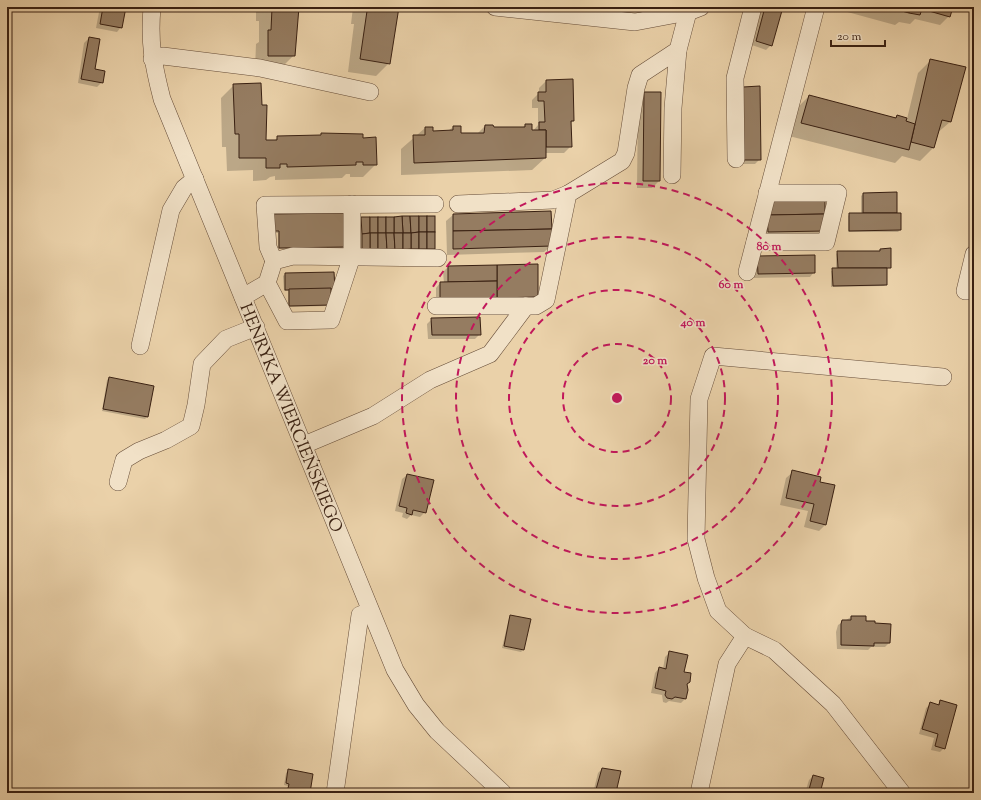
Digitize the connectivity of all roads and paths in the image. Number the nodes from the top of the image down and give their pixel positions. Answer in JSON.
{"nodes":[{"id":1,"x":152,"y":7,"type":"edge"},
{"id":2,"x":495,"y":7,"type":"edge"},
{"id":3,"x":753,"y":7,"type":"edge"},
{"id":4,"x":816,"y":7,"type":"edge"},
{"id":5,"x":695,"y":9,"type":"edge"},
{"id":6,"x":678,"y":50,"type":"junction"},
{"id":7,"x":152,"y":59,"type":"junction"},
{"id":8,"x":370,"y":92,"type":"dead end"},
{"id":9,"x":736,"y":159,"type":"dead end"},
{"id":10,"x":672,"y":175,"type":"dead end"},
{"id":11,"x":195,"y":179,"type":"junction"},
{"id":12,"x":767,"y":193,"type":"junction"},
{"id":13,"x":568,"y":194,"type":"junction"},
{"id":14,"x":352,"y":204,"type":"junction"},
{"id":15,"x":435,"y":204,"type":"dead end"},
{"id":16,"x":458,"y":204,"type":"dead end"},
{"id":17,"x":755,"y":242,"type":"junction"},
{"id":18,"x":974,"y":254,"type":"edge"},
{"id":19,"x":352,"y":256,"type":"junction"},
{"id":20,"x":438,"y":258,"type":"dead end"},
{"id":21,"x":274,"y":261,"type":"junction"},
{"id":22,"x":747,"y":272,"type":"dead end"},
{"id":23,"x":267,"y":283,"type":"junction"},
{"id":24,"x":974,"y":291,"type":"edge"},
{"id":25,"x":244,"y":297,"type":"junction"},
{"id":26,"x":436,"y":306,"type":"dead end"},
{"id":27,"x":526,"y":306,"type":"junction"},
{"id":28,"x":256,"y":327,"type":"junction"},
{"id":29,"x":140,"y":346,"type":"dead end"},
{"id":30,"x":943,"y":377,"type":"dead end"},
{"id":31,"x":304,"y":445,"type":"junction"},
{"id":32,"x":118,"y":482,"type":"dead end"},
{"id":33,"x":370,"y":610,"type":"junction"},
{"id":34,"x":745,"y":636,"type":"junction"},
{"id":35,"x":335,"y":793,"type":"edge"},
{"id":36,"x":503,"y":793,"type":"edge"},
{"id":37,"x":700,"y":793,"type":"edge"},
{"id":38,"x":902,"y":793,"type":"edge"}],
"edges":[{"from":1,"to":7,"type":"street","name":"HENRYKA WIERCIEŃSKIEGO"},
{"from":2,"to":5,"type":"street"},
{"from":3,"to":9,"type":"street"},
{"from":4,"to":12,"type":"street"},
{"from":5,"to":6,"type":"street"},
{"from":6,"to":10,"type":"street"},
{"from":6,"to":13,"type":"street"},
{"from":7,"to":8,"type":"street"},
{"from":7,"to":11,"type":"street","name":"HENRYKA WIERCIEŃSKIEGO"},
{"from":11,"to":25,"type":"street","name":"HENRYKA WIERCIEŃSKIEGO"},
{"from":11,"to":29,"type":"street"},
{"from":12,"to":17,"type":"street"},
{"from":12,"to":17,"type":"street"},
{"from":13,"to":16,"type":"street"},
{"from":13,"to":27,"type":"street"},
{"from":14,"to":15,"type":"street"},
{"from":14,"to":19,"type":"street"},
{"from":14,"to":21,"type":"street"},
{"from":17,"to":22,"type":"street"},
{"from":18,"to":24,"type":"street"},
{"from":19,"to":20,"type":"street"},
{"from":19,"to":21,"type":"street"},
{"from":19,"to":23,"type":"street"},
{"from":21,"to":23,"type":"street"},
{"from":23,"to":25,"type":"street"},
{"from":25,"to":28,"type":"street","name":"HENRYKA WIERCIEŃSKIEGO"},
{"from":26,"to":27,"type":"street"},
{"from":27,"to":31,"type":"street"},
{"from":28,"to":31,"type":"street","name":"HENRYKA WIERCIEŃSKIEGO"},
{"from":28,"to":32,"type":"street"},
{"from":30,"to":34,"type":"street"},
{"from":31,"to":33,"type":"street","name":"HENRYKA WIERCIEŃSKIEGO"},
{"from":33,"to":35,"type":"street"},
{"from":33,"to":36,"type":"street","name":"HENRYKA WIERCIEŃSKIEGO"},
{"from":34,"to":37,"type":"street"},
{"from":34,"to":38,"type":"street"}]}
